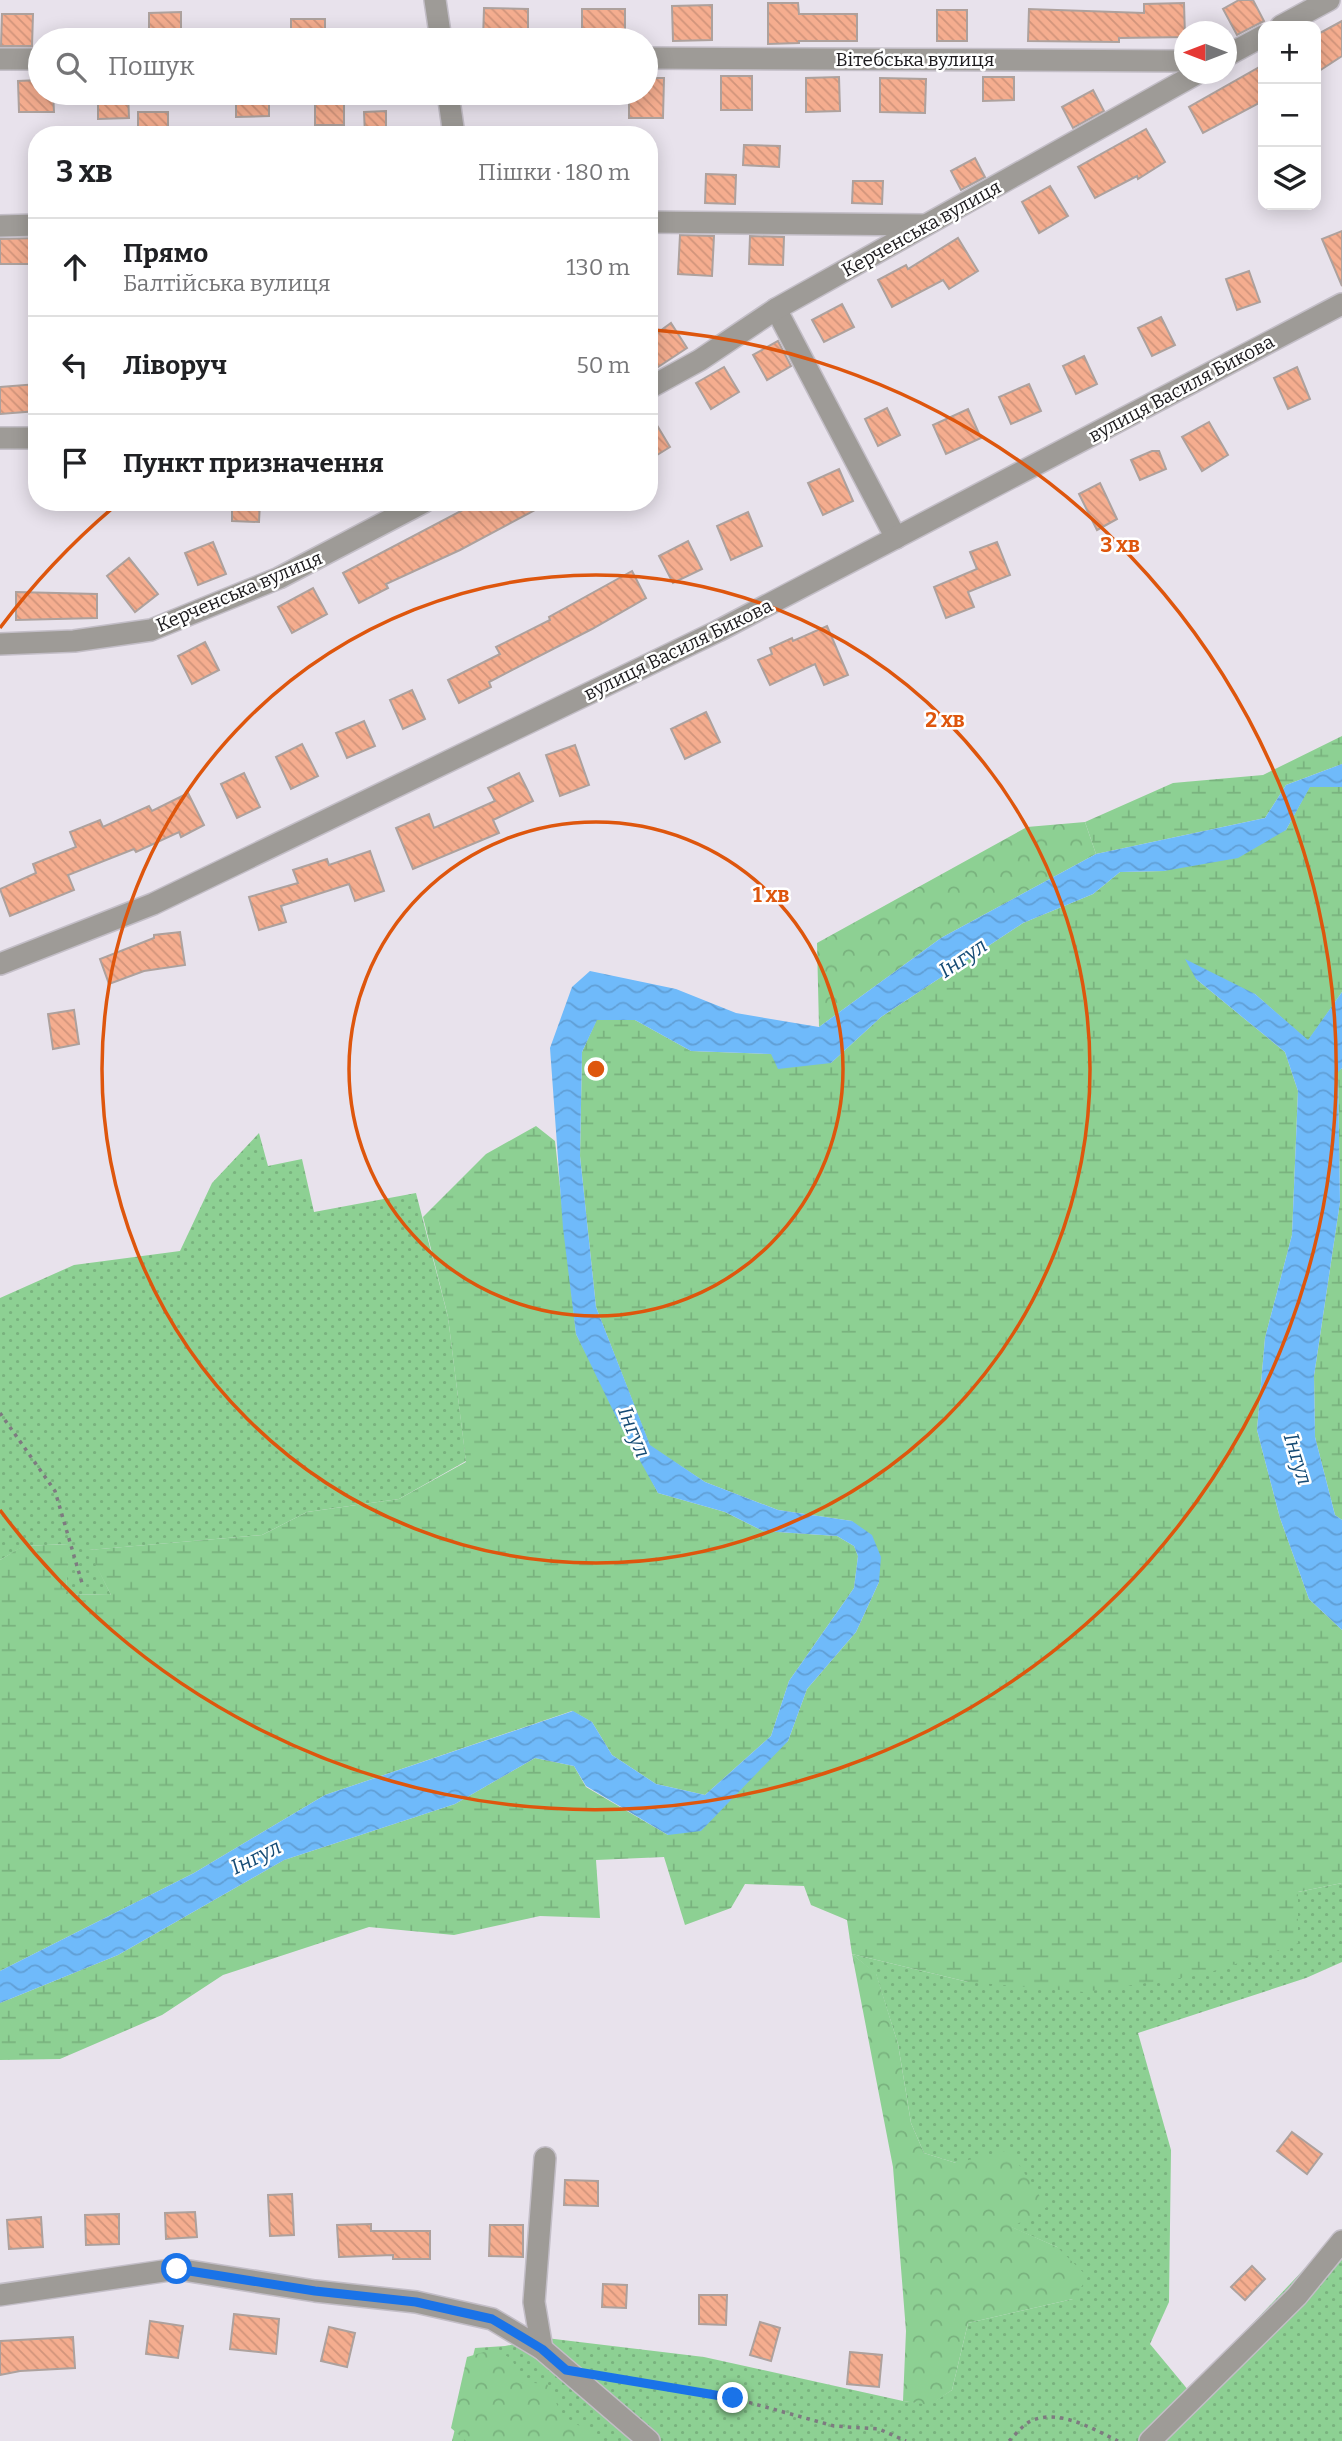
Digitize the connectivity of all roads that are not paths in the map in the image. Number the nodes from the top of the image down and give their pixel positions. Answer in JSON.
{"nodes":[{"id":1,"x":435,"y":0,"type":"edge"},
{"id":2,"x":1329,"y":0,"type":"edge"},
{"id":3,"x":1290,"y":21,"type":"edge"},
{"id":4,"x":439,"y":28,"type":"edge"},
{"id":5,"x":1258,"y":39,"type":"edge"},
{"id":6,"x":1237,"y":51,"type":"edge"},
{"id":7,"x":658,"y":58,"type":"edge"},
{"id":8,"x":0,"y":59,"type":"edge"},
{"id":9,"x":28,"y":59,"type":"edge"},
{"id":10,"x":1174,"y":61,"type":"edge"},
{"id":11,"x":1178,"y":84,"type":"edge"},
{"id":12,"x":450,"y":105,"type":"edge"},
{"id":13,"x":453,"y":126,"type":"edge"},
{"id":14,"x":658,"y":222,"type":"edge"},
{"id":15,"x":28,"y":225,"type":"edge"},
{"id":16,"x":0,"y":226,"type":"edge"},
{"id":17,"x":927,"y":226,"type":"junction"},
{"id":18,"x":1342,"y":304,"type":"edge"},
{"id":19,"x":776,"y":309,"type":"junction"},
{"id":20,"x":658,"y":382,"type":"edge"},
{"id":21,"x":0,"y":438,"type":"edge"},
{"id":22,"x":28,"y":438,"type":"edge"},
{"id":23,"x":407,"y":511,"type":"edge"},
{"id":24,"x":895,"y":538,"type":"junction"},
{"id":25,"x":0,"y":644,"type":"edge"},
{"id":26,"x":0,"y":964,"type":"edge"},
{"id":27,"x":545,"y":2158,"type":"dead end"},
{"id":28,"x":1342,"y":2241,"type":"edge"},
{"id":29,"x":0,"y":2295,"type":"edge"},
{"id":30,"x":542,"y":2349,"type":"junction"},
{"id":31,"x":649,"y":2441,"type":"edge"},
{"id":32,"x":1150,"y":2441,"type":"edge"}],
"edges":[{"from":1,"to":4,"type":"street"},
{"from":2,"to":3,"type":"street"},
{"from":5,"to":6,"type":"street"},
{"from":7,"to":10,"type":"street","name":"Вітебська вулиця"},
{"from":8,"to":9,"type":"street"},
{"from":11,"to":17,"type":"street","name":"Керченська вулиця"},
{"from":12,"to":13,"type":"street"},
{"from":14,"to":17,"type":"street"},
{"from":15,"to":16,"type":"street"},
{"from":17,"to":19,"type":"street","name":"Керченська вулиця"},
{"from":18,"to":24,"type":"street","name":"вулиця Василя Бикова"},
{"from":19,"to":20,"type":"street","name":"Керченська вулиця"},
{"from":19,"to":24,"type":"street"},
{"from":21,"to":22,"type":"street"},
{"from":23,"to":25,"type":"street","name":"Керченська вулиця"},
{"from":24,"to":26,"type":"street","name":"вулиця Василя Бикова"},
{"from":27,"to":30,"type":"street"},
{"from":28,"to":32,"type":"street"},
{"from":29,"to":30,"type":"street"},
{"from":30,"to":31,"type":"street"}]}
